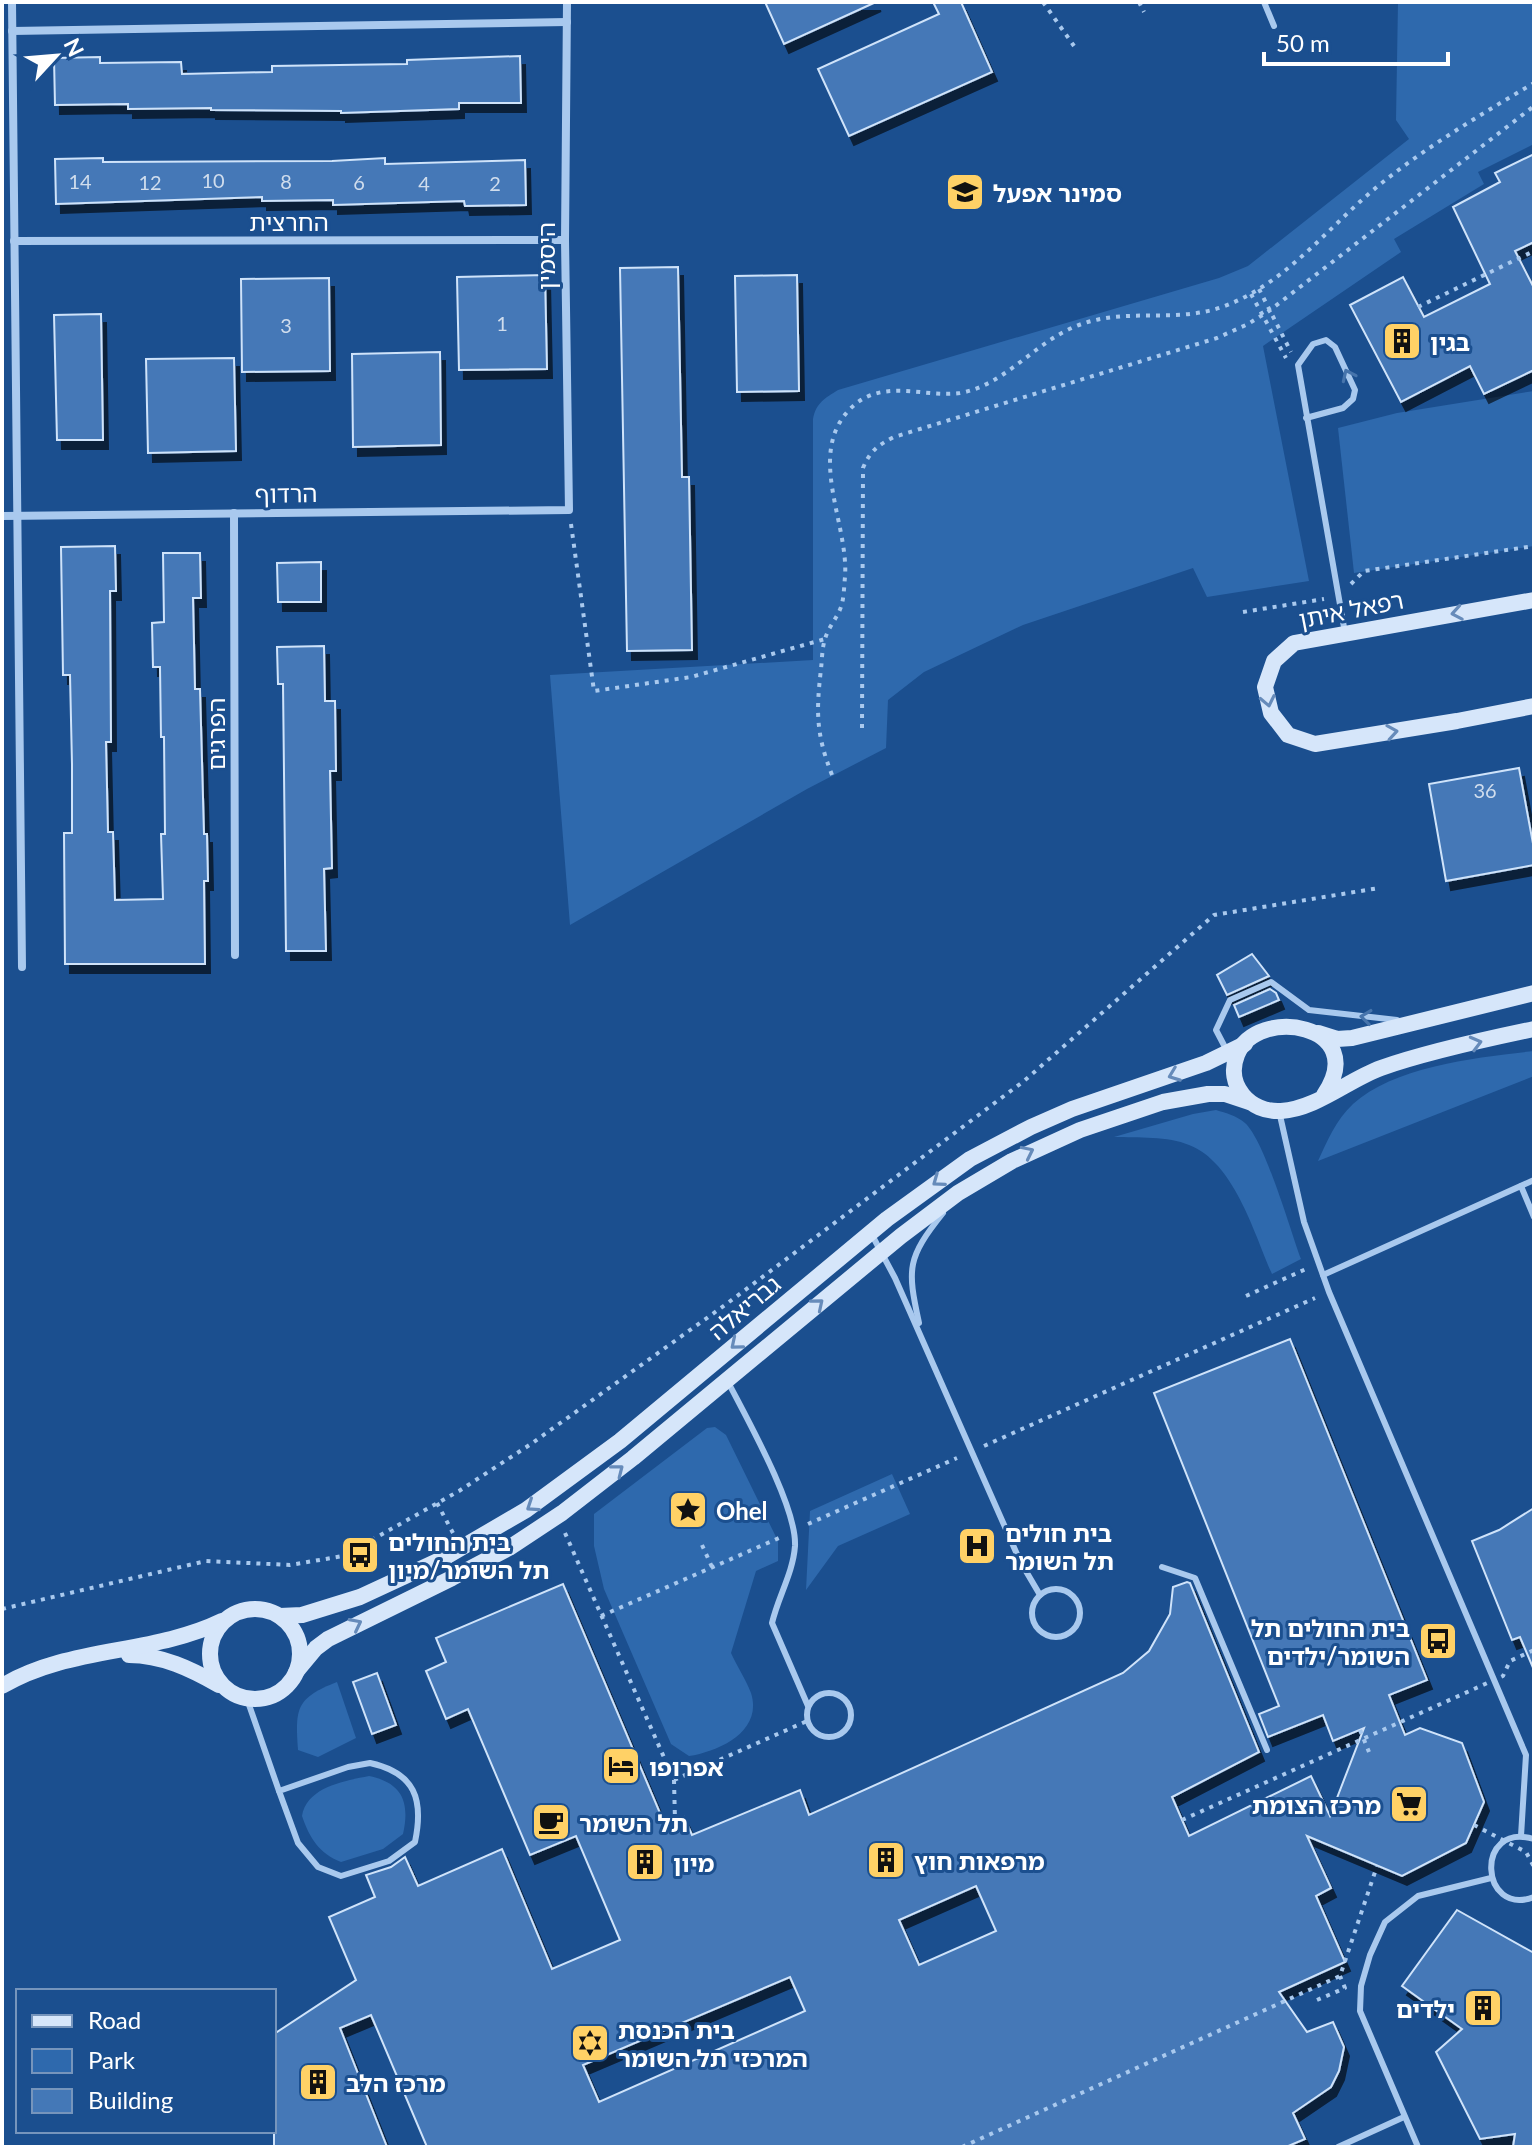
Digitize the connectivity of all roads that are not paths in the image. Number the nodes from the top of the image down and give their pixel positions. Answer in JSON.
{"nodes":[{"id":1,"x":12,"y":2,"type":"edge"},
{"id":2,"x":567,"y":2,"type":"edge"},
{"id":3,"x":1264,"y":2,"type":"edge"},
{"id":4,"x":567,"y":22,"type":"junction"},
{"id":5,"x":1274,"y":26,"type":"dead end"},
{"id":6,"x":12,"y":31,"type":"junction"},
{"id":7,"x":565,"y":240,"type":"junction"},
{"id":8,"x":14,"y":241,"type":"junction"},
{"id":9,"x":1306,"y":418,"type":"junction"},
{"id":10,"x":569,"y":510,"type":"joint"},
{"id":11,"x":234,"y":513,"type":"junction"},
{"id":12,"x":2,"y":516,"type":"edge"},
{"id":13,"x":17,"y":516,"type":"junction"},
{"id":14,"x":1534,"y":600,"type":"edge"},
{"id":15,"x":1345,"y":633,"type":"junction"},
{"id":16,"x":1534,"y":706,"type":"edge"},
{"id":17,"x":235,"y":955,"type":"dead end"},
{"id":18,"x":22,"y":967,"type":"dead end"},
{"id":19,"x":1534,"y":993,"type":"edge"},
{"id":20,"x":1444,"y":1016,"type":"junction"},
{"id":21,"x":1534,"y":1029,"type":"edge"},
{"id":22,"x":1315,"y":1032,"type":"junction"},
{"id":23,"x":1245,"y":1044,"type":"junction"},
{"id":24,"x":1228,"y":1053,"type":"junction"},
{"id":25,"x":1324,"y":1095,"type":"junction"},
{"id":26,"x":1249,"y":1102,"type":"junction"},
{"id":27,"x":1279,"y":1111,"type":"junction"},
{"id":28,"x":1534,"y":1180,"type":"edge"},
{"id":29,"x":1521,"y":1186,"type":"junction"},
{"id":30,"x":958,"y":1193,"type":"junction"},
{"id":31,"x":1534,"y":1217,"type":"edge"},
{"id":32,"x":871,"y":1232,"type":"junction"},
{"id":33,"x":882,"y":1252,"type":"junction"},
{"id":34,"x":1323,"y":1275,"type":"junction"},
{"id":35,"x":922,"y":1339,"type":"junction"},
{"id":36,"x":727,"y":1380,"type":"junction"},
{"id":37,"x":1162,"y":1567,"type":"dead end"},
{"id":38,"x":1040,"y":1595,"type":"junction"},
{"id":39,"x":280,"y":1616,"type":"junction"},
{"id":40,"x":223,"y":1621,"type":"junction"},
{"id":41,"x":91,"y":1655,"type":"junction"},
{"id":42,"x":296,"y":1672,"type":"junction"},
{"id":43,"x":2,"y":1686,"type":"edge"},
{"id":44,"x":240,"y":1696,"type":"junction"},
{"id":45,"x":808,"y":1706,"type":"junction"},
{"id":46,"x":1267,"y":1750,"type":"dead end"},
{"id":47,"x":279,"y":1791,"type":"junction"},
{"id":48,"x":1521,"y":1836,"type":"junction"},
{"id":49,"x":1534,"y":1839,"type":"edge"},
{"id":50,"x":1491,"y":1878,"type":"junction"},
{"id":51,"x":1534,"y":1897,"type":"edge"},
{"id":52,"x":1404,"y":2117,"type":"junction"},
{"id":53,"x":1338,"y":2147,"type":"edge"},
{"id":54,"x":1418,"y":2147,"type":"edge"}],
"edges":[{"from":1,"to":6,"type":"street"},
{"from":2,"to":4,"type":"street","name":"היסמין"},
{"from":3,"to":5,"type":"lane"},
{"from":4,"to":6,"type":"street"},
{"from":4,"to":7,"type":"street","name":"היסמין"},
{"from":6,"to":8,"type":"street"},
{"from":7,"to":8,"type":"street","name":"החרצית"},
{"from":7,"to":10,"type":"street","name":"היסמין"},
{"from":8,"to":13,"type":"street"},
{"from":9,"to":9,"type":"lane","one_way":true},
{"from":9,"to":15,"type":"lane"},
{"from":10,"to":11,"type":"street","name":"הרדוף"},
{"from":11,"to":13,"type":"street","name":"הרדוף"},
{"from":11,"to":17,"type":"street","name":"הפרגים"},
{"from":12,"to":13,"type":"street","name":"הרדוף"},
{"from":13,"to":18,"type":"street"},
{"from":14,"to":15,"type":"street","name":"רפאל איתן","one_way":true},
{"from":15,"to":16,"type":"street","name":"רפאל איתן","one_way":true},
{"from":19,"to":20,"type":"street"},
{"from":20,"to":22,"type":"street"},
{"from":20,"to":24,"type":"lane","one_way":true},
{"from":25,"to":21,"type":"street","one_way":true},
{"from":22,"to":23,"type":"street"},
{"from":22,"to":25,"type":"street"},
{"from":23,"to":24,"type":"street","name":"גבריאלה"},
{"from":23,"to":26,"type":"street"},
{"from":24,"to":32,"type":"street","name":"גבריאלה","one_way":true},
{"from":25,"to":27,"type":"street"},
{"from":26,"to":27,"type":"street"},
{"from":30,"to":26,"type":"street","name":"גבריאלה","one_way":true},
{"from":27,"to":34,"type":"lane"},
{"from":28,"to":29,"type":"lane"},
{"from":29,"to":31,"type":"lane"},
{"from":29,"to":34,"type":"lane"},
{"from":30,"to":33,"type":"street","name":"גבריאלה"},
{"from":30,"to":35,"type":"lane"},
{"from":32,"to":33,"type":"lane"},
{"from":32,"to":39,"type":"street","name":"גבריאלה","one_way":true},
{"from":33,"to":35,"type":"lane"},
{"from":36,"to":33,"type":"street","name":"גבריאלה","one_way":true},
{"from":34,"to":48,"type":"lane"},
{"from":35,"to":38,"type":"lane"},
{"from":42,"to":36,"type":"street","name":"גבריאלה","one_way":true},
{"from":36,"to":45,"type":"lane"},
{"from":37,"to":46,"type":"lane"},
{"from":38,"to":38,"type":"lane"},
{"from":39,"to":40,"type":"street"},
{"from":39,"to":42,"type":"street"},
{"from":40,"to":41,"type":"street"},
{"from":40,"to":44,"type":"street"},
{"from":41,"to":43,"type":"street"},
{"from":41,"to":44,"type":"street"},
{"from":42,"to":44,"type":"street"},
{"from":44,"to":47,"type":"lane"},
{"from":45,"to":45,"type":"lane"},
{"from":47,"to":47,"type":"lane"},
{"from":48,"to":49,"type":"lane"},
{"from":48,"to":50,"type":"lane"},
{"from":50,"to":51,"type":"lane"},
{"from":50,"to":52,"type":"lane"},
{"from":52,"to":53,"type":"lane"},
{"from":52,"to":54,"type":"lane"}]}
